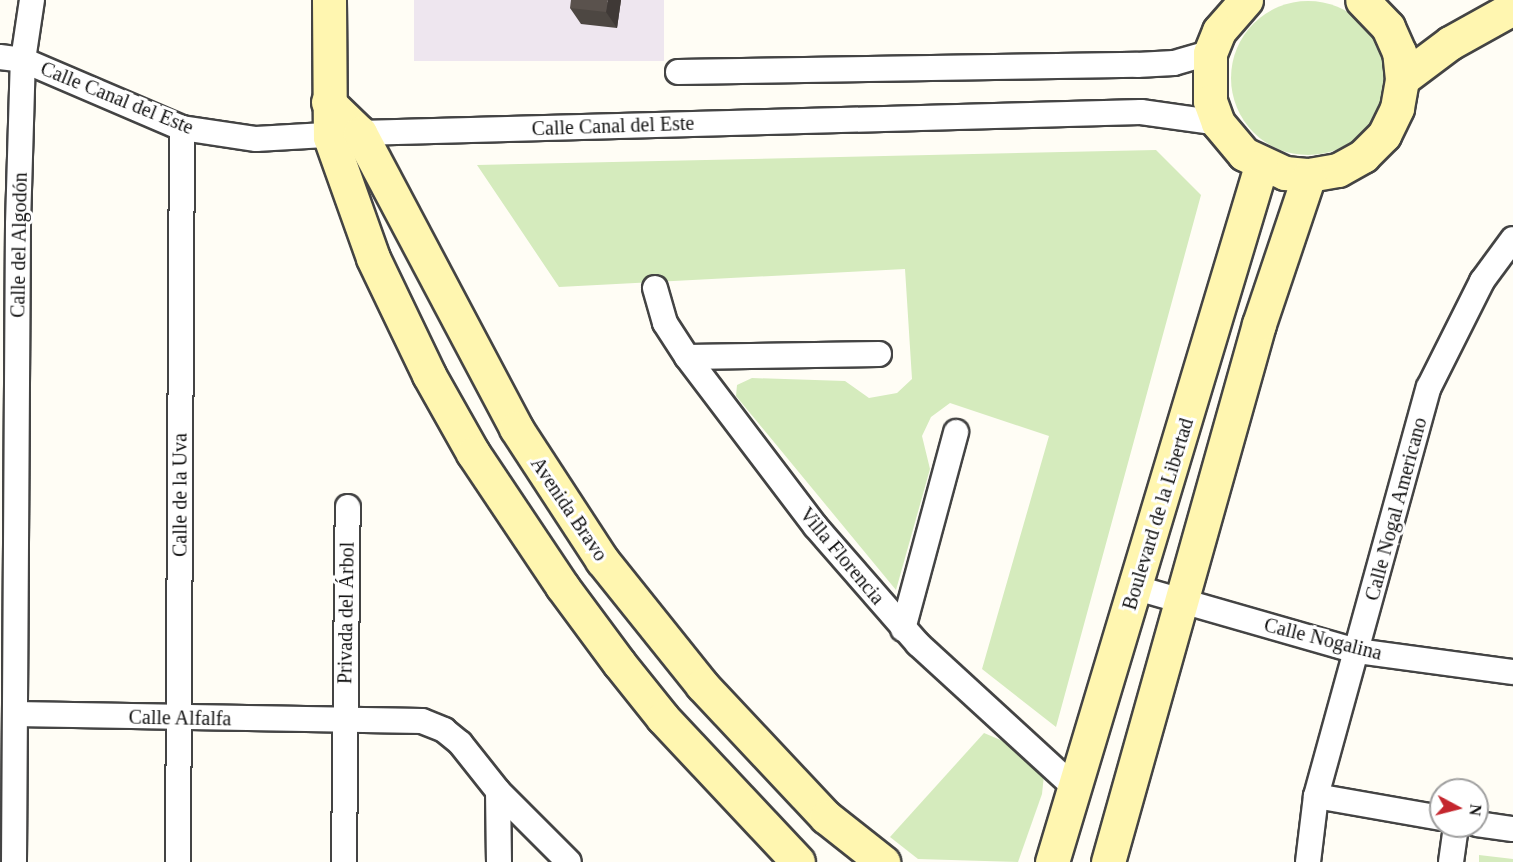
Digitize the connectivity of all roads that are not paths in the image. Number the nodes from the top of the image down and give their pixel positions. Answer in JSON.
{"nodes":[{"id":1,"x":32,"y":0,"type":"edge"},
{"id":2,"x":329,"y":0,"type":"edge"},
{"id":3,"x":1246,"y":0,"type":"edge"},
{"id":4,"x":1374,"y":2,"type":"edge"},
{"id":5,"x":1513,"y":8,"type":"edge"},
{"id":6,"x":1210,"y":53,"type":"junction"},
{"id":7,"x":12,"y":58,"type":"edge"},
{"id":8,"x":678,"y":72,"type":"dead end"},
{"id":9,"x":1402,"y":80,"type":"junction"},
{"id":10,"x":1218,"y":123,"type":"junction"},
{"id":11,"x":182,"y":128,"type":"junction"},
{"id":12,"x":345,"y":135,"type":"junction"},
{"id":13,"x":1261,"y":166,"type":"junction"},
{"id":14,"x":1309,"y":175,"type":"junction"},
{"id":15,"x":9,"y":223,"type":"edge"},
{"id":16,"x":1513,"y":239,"type":"edge"},
{"id":17,"x":655,"y":288,"type":"dead end"},
{"id":18,"x":879,"y":354,"type":"dead end"},
{"id":19,"x":687,"y":357,"type":"junction"},
{"id":20,"x":8,"y":385,"type":"edge"},
{"id":21,"x":516,"y":428,"type":"junction"},
{"id":22,"x":956,"y":432,"type":"dead end"},
{"id":23,"x":473,"y":453,"type":"junction"},
{"id":24,"x":348,"y":507,"type":"dead end"},
{"id":25,"x":7,"y":555,"type":"edge"},
{"id":26,"x":1137,"y":588,"type":"junction"},
{"id":27,"x":1183,"y":602,"type":"junction"},
{"id":28,"x":903,"y":629,"type":"junction"},
{"id":29,"x":1357,"y":651,"type":"junction"},
{"id":30,"x":1513,"y":672,"type":"edge"},
{"id":31,"x":702,"y":685,"type":"junction"},
{"id":32,"x":15,"y":714,"type":"junction"},
{"id":33,"x":179,"y":718,"type":"junction"},
{"id":34,"x":663,"y":718,"type":"junction"},
{"id":35,"x":345,"y":720,"type":"junction"},
{"id":36,"x":1075,"y":788,"type":"junction"},
{"id":37,"x":498,"y":791,"type":"junction"},
{"id":38,"x":1316,"y":796,"type":"junction"},
{"id":39,"x":1429,"y":816,"type":"edge"},
{"id":40,"x":1489,"y":826,"type":"edge"},
{"id":41,"x":1513,"y":829,"type":"edge"},
{"id":42,"x":1454,"y":838,"type":"edge"},
{"id":43,"x":14,"y":862,"type":"edge"},
{"id":44,"x":178,"y":862,"type":"edge"},
{"id":45,"x":344,"y":862,"type":"edge"},
{"id":46,"x":499,"y":862,"type":"edge"},
{"id":47,"x":569,"y":862,"type":"edge"},
{"id":48,"x":798,"y":862,"type":"edge"},
{"id":49,"x":883,"y":862,"type":"edge"},
{"id":50,"x":1052,"y":862,"type":"edge"},
{"id":51,"x":1108,"y":862,"type":"edge"},
{"id":52,"x":1308,"y":862,"type":"edge"},
{"id":53,"x":1451,"y":862,"type":"edge"}],
"edges":[{"from":1,"to":7,"type":"street","name":"Calle del Algodón"},
{"from":2,"to":12,"type":"main road","name":"Avenida Bravo"},
{"from":3,"to":6,"type":"main road"},
{"from":4,"to":9,"type":"main road"},
{"from":5,"to":9,"type":"main road"},
{"from":6,"to":8,"type":"street"},
{"from":6,"to":10,"type":"main road"},
{"from":7,"to":11,"type":"street","name":"Calle Canal del Este"},
{"from":7,"to":15,"type":"street","name":"Calle del Algodón"},
{"from":9,"to":14,"type":"main road"},
{"from":10,"to":12,"type":"street","name":"Calle Canal del Este"},
{"from":10,"to":13,"type":"main road"},
{"from":11,"to":12,"type":"street","name":"Calle Canal del Este"},
{"from":11,"to":33,"type":"street","name":"Calle de la Uva"},
{"from":12,"to":21,"type":"main road","name":"Avenida Bravo"},
{"from":12,"to":23,"type":"main road","name":"Avenida Bravo"},
{"from":13,"to":14,"type":"main road"},
{"from":13,"to":26,"type":"main road","name":"Boulevard de la Libertad"},
{"from":14,"to":27,"type":"main road"},
{"from":15,"to":20,"type":"street","name":"Calle del Algodón"},
{"from":16,"to":29,"type":"street","name":"Calle Nogal Americano"},
{"from":17,"to":19,"type":"street","name":"Villa Florencia"},
{"from":18,"to":19,"type":"street"},
{"from":19,"to":28,"type":"street","name":"Villa Florencia"},
{"from":20,"to":25,"type":"street","name":"Calle del Algodón"},
{"from":21,"to":23,"type":"main road"},
{"from":21,"to":31,"type":"main road","name":"Avenida Bravo"},
{"from":22,"to":28,"type":"street"},
{"from":23,"to":34,"type":"main road","name":"Avenida Bravo"},
{"from":24,"to":35,"type":"street","name":"Privada del Árbol"},
{"from":25,"to":32,"type":"street","name":"Calle del Algodón"},
{"from":26,"to":27,"type":"street","name":"Calle Nogalina"},
{"from":26,"to":36,"type":"main road","name":"Boulevard de la Libertad"},
{"from":27,"to":29,"type":"street","name":"Calle Nogalina"},
{"from":27,"to":51,"type":"main road"},
{"from":28,"to":36,"type":"street","name":"Villa Florencia"},
{"from":29,"to":30,"type":"street","name":"Calle Nogalina"},
{"from":29,"to":38,"type":"street","name":"Calle Nogal Americano"},
{"from":31,"to":34,"type":"main road"},
{"from":31,"to":49,"type":"main road","name":"Avenida Bravo"},
{"from":32,"to":33,"type":"street","name":"Calle Alfalfa"},
{"from":32,"to":43,"type":"street","name":"Calle del Algodón"},
{"from":33,"to":35,"type":"street","name":"Calle Alfalfa"},
{"from":33,"to":44,"type":"street","name":"Calle de la Uva"},
{"from":34,"to":48,"type":"main road","name":"Avenida Bravo"},
{"from":35,"to":37,"type":"street","name":"Calle Alfalfa"},
{"from":35,"to":45,"type":"street","name":"Privada del Árbol"},
{"from":36,"to":50,"type":"main road","name":"Boulevard de la Libertad"},
{"from":37,"to":46,"type":"street"},
{"from":37,"to":47,"type":"street","name":"Calle Alfalfa"},
{"from":38,"to":39,"type":"street"},
{"from":38,"to":52,"type":"street","name":"Calle Nogal Americano"},
{"from":40,"to":41,"type":"street"},
{"from":42,"to":53,"type":"street"}]}
